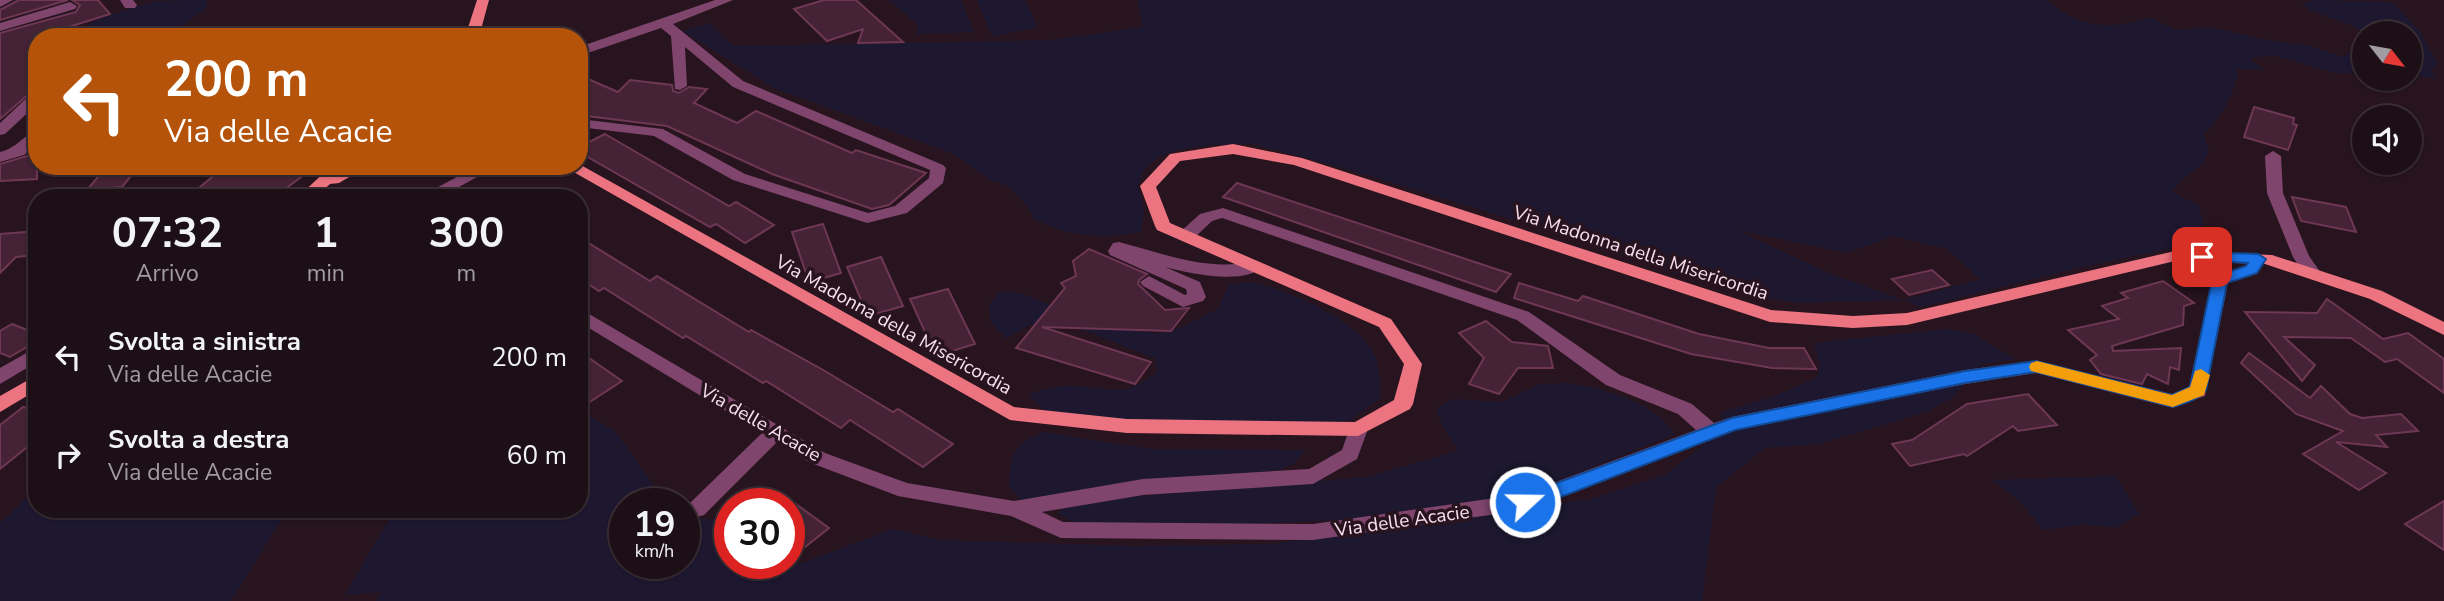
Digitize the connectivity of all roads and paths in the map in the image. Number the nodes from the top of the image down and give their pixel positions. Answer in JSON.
{"nodes":[{"id":1,"x":7,"y":0,"type":"edge"},
{"id":2,"x":483,"y":0,"type":"edge"},
{"id":3,"x":0,"y":2,"type":"edge"},
{"id":4,"x":724,"y":5,"type":"edge"},
{"id":5,"x":71,"y":6,"type":"dead end"},
{"id":6,"x":664,"y":23,"type":"junction"},
{"id":7,"x":0,"y":27,"type":"edge"},
{"id":8,"x":475,"y":28,"type":"edge"},
{"id":9,"x":678,"y":34,"type":"junction"},
{"id":10,"x":588,"y":48,"type":"edge"},
{"id":11,"x":680,"y":86,"type":"dead end"},
{"id":12,"x":28,"y":105,"type":"edge"},
{"id":13,"x":588,"y":124,"type":"edge"},
{"id":14,"x":0,"y":131,"type":"edge"},
{"id":15,"x":28,"y":144,"type":"edge"},
{"id":16,"x":2273,"y":156,"type":"dead end"},
{"id":17,"x":0,"y":157,"type":"edge"},
{"id":18,"x":331,"y":175,"type":"edge"},
{"id":19,"x":342,"y":175,"type":"edge"},
{"id":20,"x":471,"y":175,"type":"edge"},
{"id":21,"x":587,"y":175,"type":"edge"},
{"id":22,"x":320,"y":186,"type":"junction"},
{"id":23,"x":316,"y":189,"type":"edge"},
{"id":24,"x":444,"y":189,"type":"edge"},
{"id":25,"x":1186,"y":236,"type":"junction"},
{"id":26,"x":2258,"y":259,"type":"junction"},
{"id":27,"x":1255,"y":266,"type":"junction"},
{"id":28,"x":2312,"y":273,"type":"junction"},
{"id":29,"x":1149,"y":282,"type":"dead end"},
{"id":30,"x":588,"y":319,"type":"edge"},
{"id":31,"x":2444,"y":329,"type":"edge"},
{"id":32,"x":28,"y":359,"type":"edge"},
{"id":33,"x":0,"y":377,"type":"edge"},
{"id":34,"x":28,"y":387,"type":"edge"},
{"id":35,"x":0,"y":405,"type":"edge"},
{"id":36,"x":1358,"y":429,"type":"junction"},
{"id":37,"x":775,"y":432,"type":"junction"},
{"id":38,"x":1711,"y":432,"type":"junction"},
{"id":39,"x":700,"y":506,"type":"edge"},
{"id":40,"x":1014,"y":509,"type":"junction"}],
"edges":[{"from":1,"to":3,"type":"street"},
{"from":2,"to":8,"type":"main road"},
{"from":4,"to":6,"type":"street"},
{"from":5,"to":7,"type":"street"},
{"from":6,"to":9,"type":"street"},
{"from":6,"to":10,"type":"street"},
{"from":9,"to":11,"type":"street"},
{"from":9,"to":13,"type":"street"},
{"from":12,"to":14,"type":"street"},
{"from":15,"to":17,"type":"street"},
{"from":16,"to":28,"type":"street"},
{"from":18,"to":22,"type":"main road"},
{"from":19,"to":22,"type":"main road"},
{"from":20,"to":24,"type":"street"},
{"from":21,"to":36,"type":"main road","name":"Via Madonna della Misericordia"},
{"from":22,"to":23,"type":"main road"},
{"from":25,"to":26,"type":"main road","name":"Via Madonna della Misericordia"},
{"from":25,"to":27,"type":"main road","name":"Via Madonna della Misericordia"},
{"from":25,"to":38,"type":"street"},
{"from":26,"to":28,"type":"main road","name":"Via Madonna della Misericordia"},
{"from":26,"to":38,"type":"street","name":"Via delle Acacie"},
{"from":27,"to":29,"type":"street"},
{"from":27,"to":36,"type":"main road","name":"Via Madonna della Misericordia"},
{"from":28,"to":31,"type":"main road","name":"Via Madonna della Misericordia"},
{"from":30,"to":37,"type":"street","name":"Via delle Acacie"},
{"from":32,"to":33,"type":"street"},
{"from":34,"to":35,"type":"main road"},
{"from":36,"to":40,"type":"street","name":"Via delle Acacie"},
{"from":37,"to":39,"type":"street"},
{"from":37,"to":40,"type":"street","name":"Via delle Acacie"},
{"from":38,"to":40,"type":"street","name":"Via delle Acacie"}]}
